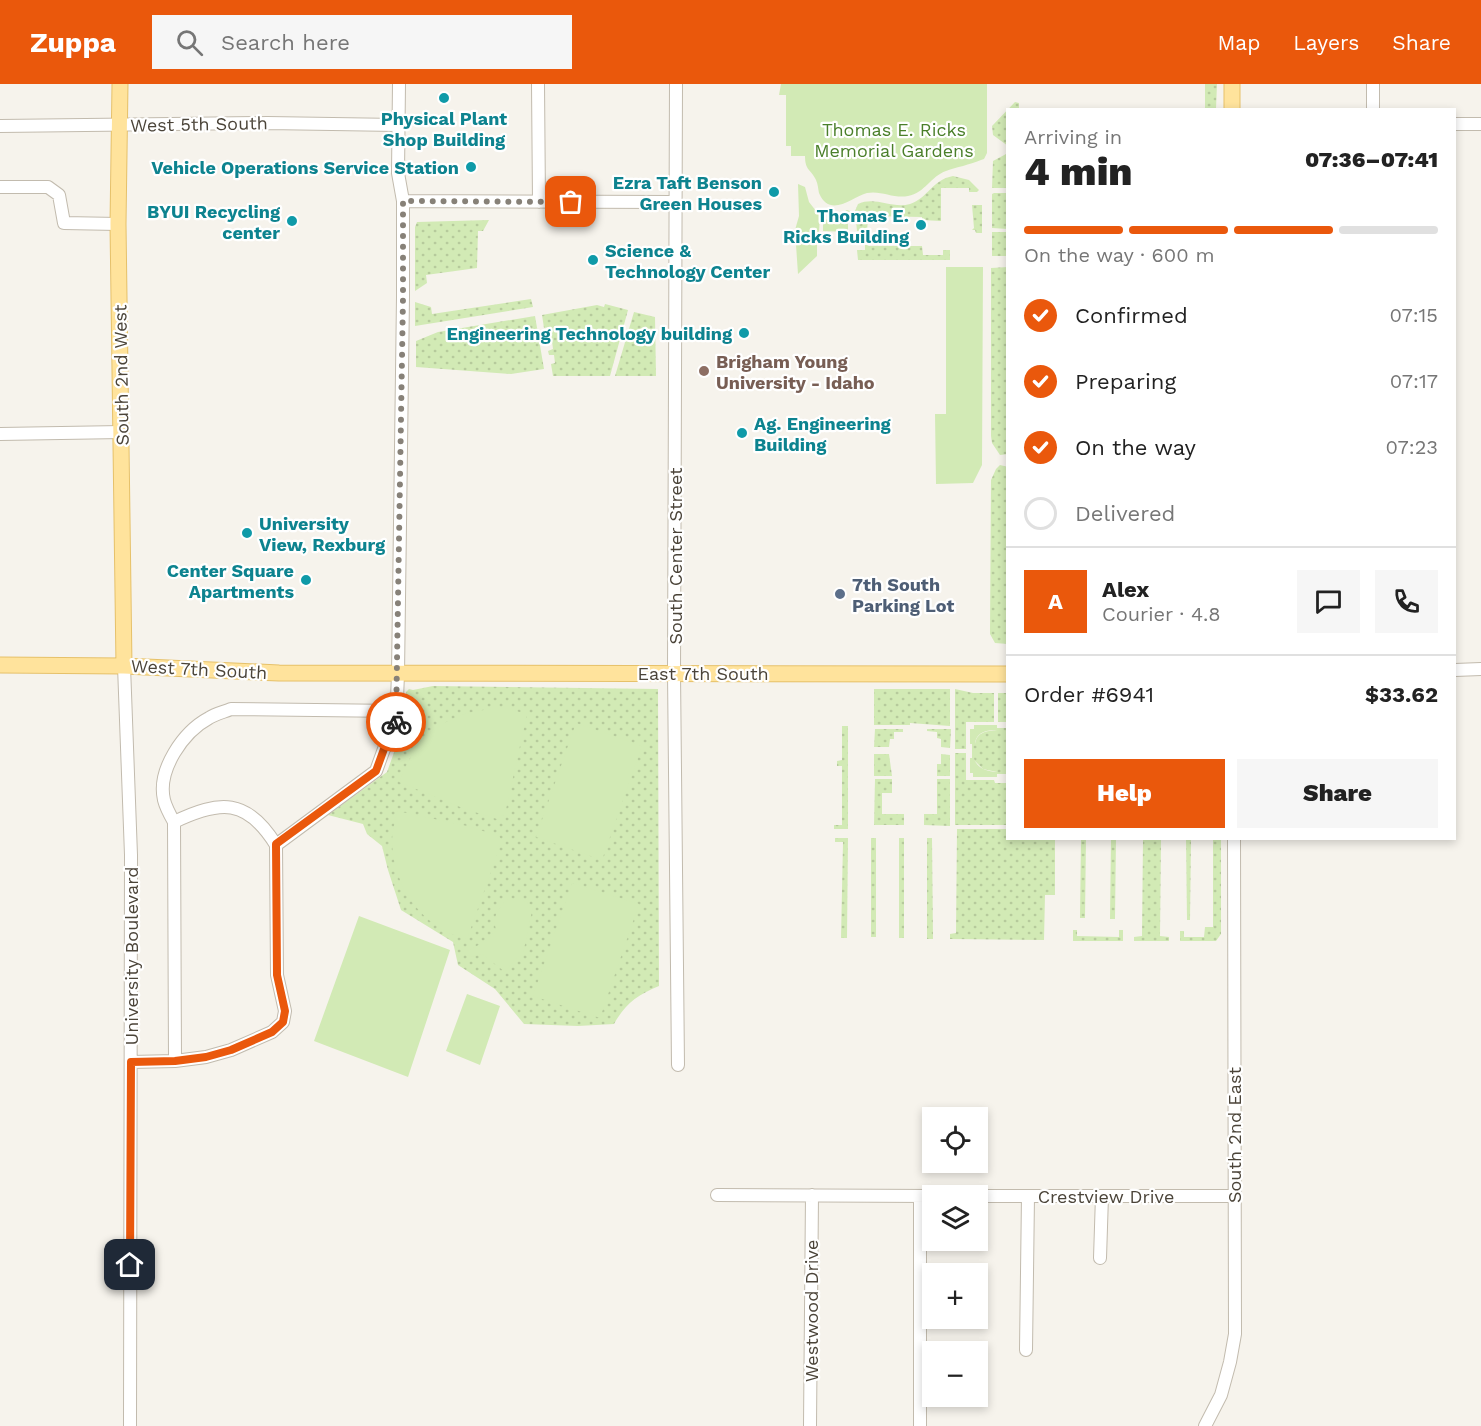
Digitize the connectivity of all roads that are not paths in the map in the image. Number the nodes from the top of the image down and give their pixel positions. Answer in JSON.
{"nodes":[{"id":1,"x":120,"y":84,"type":"edge"},
{"id":2,"x":399,"y":84,"type":"edge"},
{"id":3,"x":538,"y":84,"type":"edge"},
{"id":4,"x":676,"y":84,"type":"edge"},
{"id":5,"x":1232,"y":84,"type":"edge"},
{"id":6,"x":1373,"y":84,"type":"edge"},
{"id":7,"x":1232,"y":108,"type":"edge"},
{"id":8,"x":1373,"y":108,"type":"edge"},
{"id":9,"x":1456,"y":124,"type":"edge"},
{"id":10,"x":1481,"y":124,"type":"edge"},
{"id":11,"x":398,"y":125,"type":"junction"},
{"id":12,"x":0,"y":126,"type":"edge"},
{"id":13,"x":120,"y":126,"type":"junction"},
{"id":14,"x":0,"y":187,"type":"edge"},
{"id":15,"x":403,"y":201,"type":"junction"},
{"id":16,"x":539,"y":202,"type":"junction"},
{"id":17,"x":674,"y":202,"type":"junction"},
{"id":18,"x":118,"y":224,"type":"junction"},
{"id":19,"x":122,"y":432,"type":"junction"},
{"id":20,"x":0,"y":434,"type":"edge"},
{"id":21,"x":0,"y":665,"type":"edge"},
{"id":22,"x":124,"y":666,"type":"junction"},
{"id":23,"x":1481,"y":669,"type":"edge"},
{"id":24,"x":1456,"y":670,"type":"edge"},
{"id":25,"x":674,"y":673,"type":"junction"},
{"id":26,"x":398,"y":674,"type":"junction"},
{"id":27,"x":1006,"y":674,"type":"edge"},
{"id":28,"x":397,"y":711,"type":"junction"},
{"id":29,"x":174,"y":822,"type":"junction"},
{"id":30,"x":1234,"y":840,"type":"edge"},
{"id":31,"x":276,"y":844,"type":"junction"},
{"id":32,"x":175,"y":1061,"type":"junction"},
{"id":33,"x":131,"y":1062,"type":"junction"},
{"id":34,"x":678,"y":1065,"type":"dead end"},
{"id":35,"x":717,"y":1195,"type":"dead end"},
{"id":36,"x":812,"y":1196,"type":"junction"},
{"id":37,"x":920,"y":1196,"type":"joint"},
{"id":38,"x":988,"y":1196,"type":"edge"},
{"id":39,"x":1028,"y":1196,"type":"junction"},
{"id":40,"x":1101,"y":1196,"type":"junction"},
{"id":41,"x":1234,"y":1196,"type":"junction"},
{"id":42,"x":1100,"y":1258,"type":"dead end"},
{"id":43,"x":1026,"y":1350,"type":"dead end"},
{"id":44,"x":130,"y":1426,"type":"edge"},
{"id":45,"x":810,"y":1426,"type":"edge"},
{"id":46,"x":920,"y":1426,"type":"edge"},
{"id":47,"x":1205,"y":1426,"type":"edge"}],
"edges":[{"from":1,"to":13,"type":"main road","name":"South 2nd West"},
{"from":2,"to":11,"type":"street"},
{"from":3,"to":16,"type":"street"},
{"from":4,"to":17,"type":"street","name":"South Center Street"},
{"from":5,"to":7,"type":"main road"},
{"from":6,"to":8,"type":"street"},
{"from":9,"to":10,"type":"street"},
{"from":11,"to":13,"type":"street","name":"West 5th South"},
{"from":11,"to":15,"type":"street"},
{"from":12,"to":13,"type":"street","name":"West 5th South"},
{"from":13,"to":18,"type":"main road","name":"South 2nd West"},
{"from":14,"to":18,"type":"street"},
{"from":15,"to":16,"type":"street"},
{"from":15,"to":26,"type":"street"},
{"from":16,"to":17,"type":"street"},
{"from":17,"to":25,"type":"street","name":"South Center Street"},
{"from":18,"to":19,"type":"main road","name":"South 2nd West"},
{"from":19,"to":20,"type":"street"},
{"from":19,"to":22,"type":"main road","name":"South 2nd West"},
{"from":21,"to":22,"type":"main road","name":"West 7th South"},
{"from":22,"to":26,"type":"main road","name":"West 7th South"},
{"from":22,"to":33,"type":"street","name":"University Boulevard"},
{"from":23,"to":24,"type":"street"},
{"from":25,"to":26,"type":"main road","name":"East 7th South"},
{"from":25,"to":27,"type":"main road","name":"East 7th South"},
{"from":25,"to":34,"type":"street","name":"South Center Street"},
{"from":26,"to":28,"type":"street"},
{"from":28,"to":29,"type":"street"},
{"from":28,"to":31,"type":"street"},
{"from":29,"to":31,"type":"street"},
{"from":29,"to":32,"type":"street"},
{"from":30,"to":41,"type":"street","name":"South 2nd East"},
{"from":31,"to":32,"type":"street"},
{"from":32,"to":33,"type":"street"},
{"from":33,"to":44,"type":"street","name":"University Boulevard"},
{"from":35,"to":36,"type":"street"},
{"from":36,"to":37,"type":"street"},
{"from":36,"to":45,"type":"street","name":"Westwood Drive"},
{"from":37,"to":46,"type":"street"},
{"from":38,"to":39,"type":"street","name":"Crestview Drive"},
{"from":39,"to":40,"type":"street","name":"Crestview Drive"},
{"from":39,"to":43,"type":"street"},
{"from":40,"to":41,"type":"street","name":"Crestview Drive"},
{"from":40,"to":42,"type":"street"},
{"from":41,"to":47,"type":"street","name":"South 2nd East"}]}
